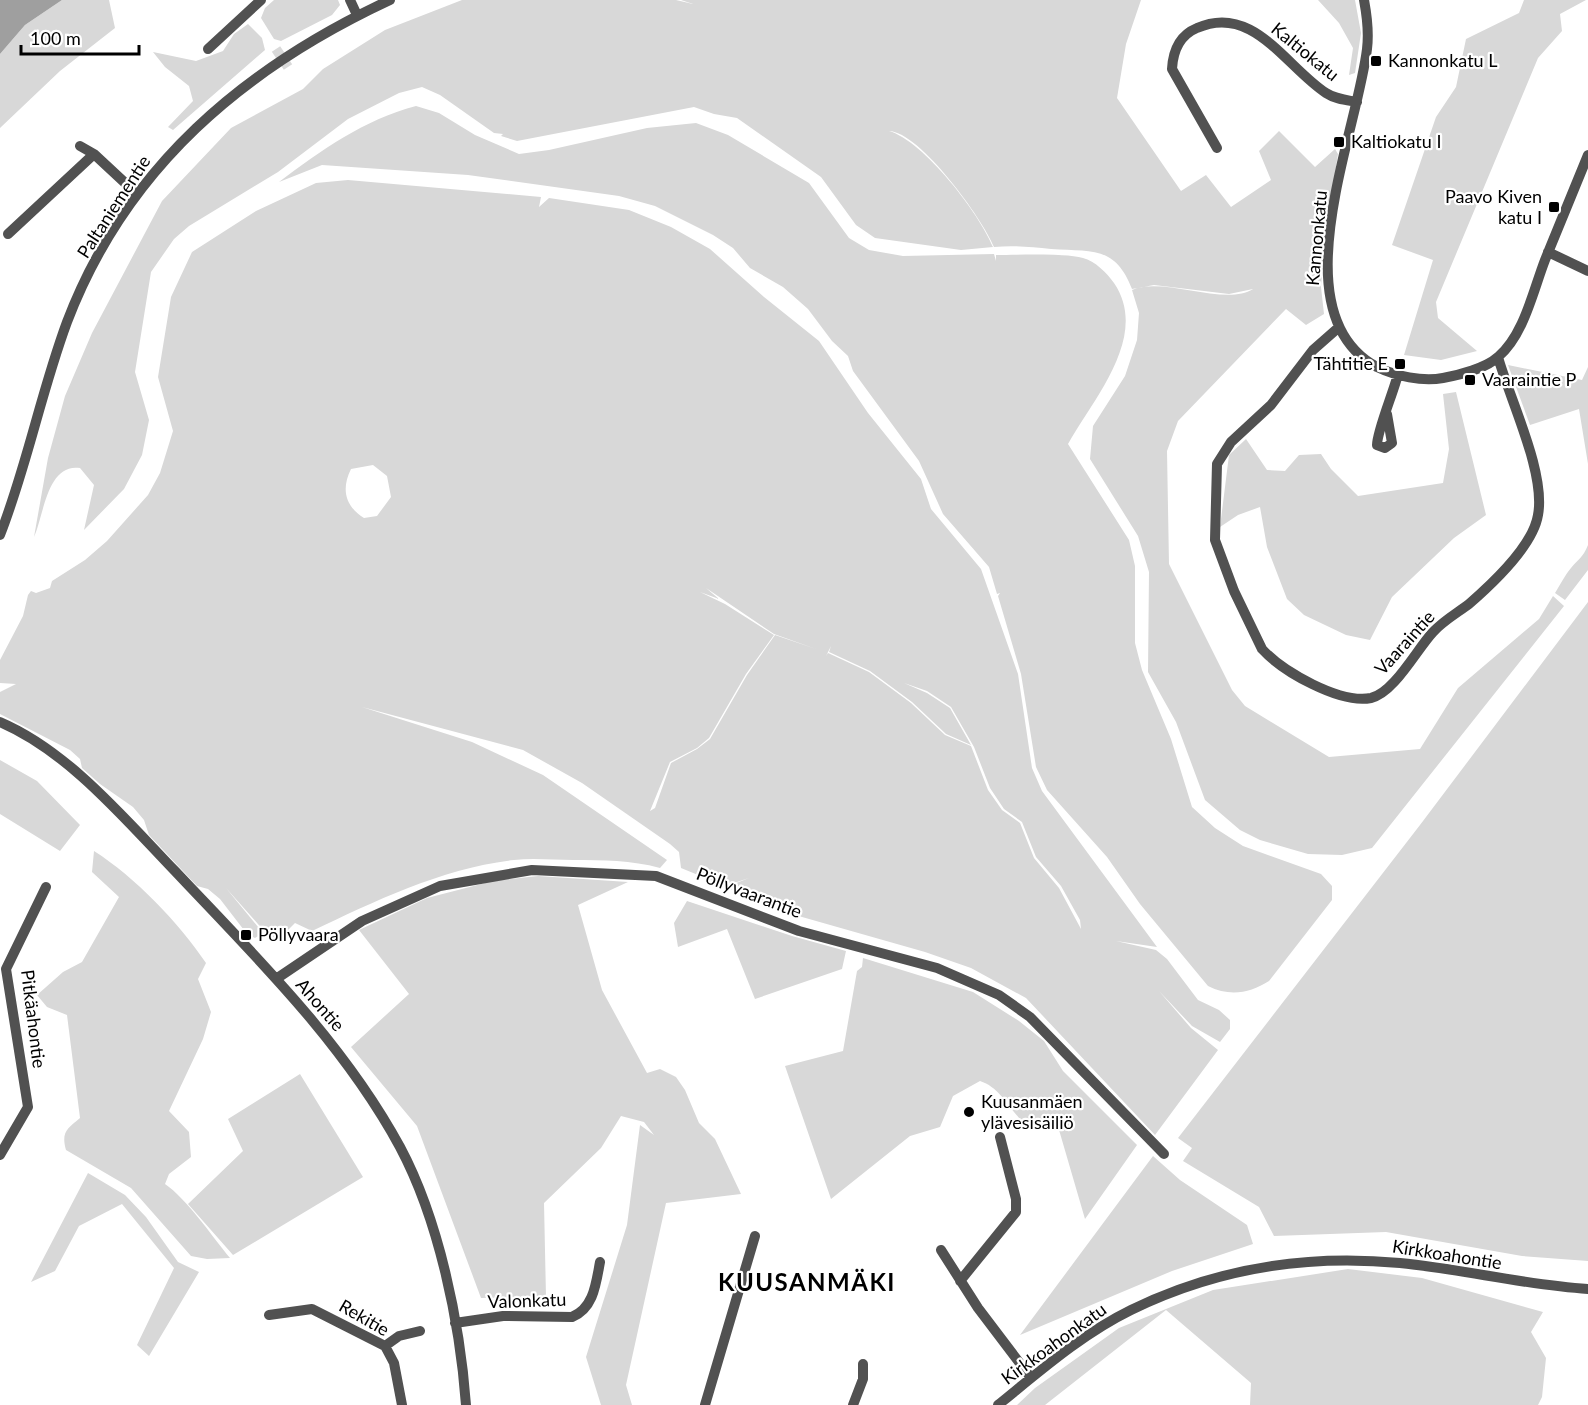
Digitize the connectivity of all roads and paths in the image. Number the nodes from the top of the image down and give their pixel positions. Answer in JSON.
{"nodes":[{"id":1,"x":261,"y":0,"type":"edge"},
{"id":2,"x":350,"y":0,"type":"edge"},
{"id":3,"x":390,"y":0,"type":"edge"},
{"id":4,"x":1364,"y":0,"type":"edge"},
{"id":5,"x":357,"y":15,"type":"junction"},
{"id":6,"x":208,"y":49,"type":"dead end"},
{"id":7,"x":1357,"y":102,"type":"junction"},
{"id":8,"x":80,"y":146,"type":"dead end"},
{"id":9,"x":1217,"y":148,"type":"dead end"},
{"id":10,"x":94,"y":154,"type":"junction"},
{"id":11,"x":1588,"y":155,"type":"edge"},
{"id":12,"x":137,"y":194,"type":"junction"},
{"id":13,"x":8,"y":234,"type":"dead end"},
{"id":14,"x":1548,"y":252,"type":"junction"},
{"id":15,"x":1588,"y":271,"type":"edge"},
{"id":16,"x":1338,"y":328,"type":"junction"},
{"id":17,"x":1498,"y":357,"type":"junction"},
{"id":18,"x":1398,"y":374,"type":"junction"},
{"id":19,"x":1387,"y":414,"type":"dead end"},
{"id":20,"x":0,"y":535,"type":"edge"},
{"id":21,"x":0,"y":722,"type":"edge"},
{"id":22,"x":46,"y":887,"type":"dead end"},
{"id":23,"x":3,"y":967,"type":"edge"},
{"id":24,"x":276,"y":979,"type":"junction"},
{"id":25,"x":1000,"y":1137,"type":"dead end"},
{"id":26,"x":1164,"y":1154,"type":"dead end"},
{"id":27,"x":0,"y":1155,"type":"edge"},
{"id":28,"x":755,"y":1236,"type":"dead end"},
{"id":29,"x":941,"y":1250,"type":"dead end"},
{"id":30,"x":600,"y":1262,"type":"dead end"},
{"id":31,"x":1302,"y":1262,"type":"joint"},
{"id":32,"x":960,"y":1281,"type":"junction"},
{"id":33,"x":1588,"y":1289,"type":"edge"},
{"id":34,"x":269,"y":1314,"type":"dead end"},
{"id":35,"x":455,"y":1323,"type":"junction"},
{"id":36,"x":420,"y":1331,"type":"dead end"},
{"id":37,"x":384,"y":1346,"type":"junction"},
{"id":38,"x":863,"y":1364,"type":"dead end"},
{"id":39,"x":1031,"y":1378,"type":"junction"},
{"id":40,"x":402,"y":1405,"type":"edge"},
{"id":41,"x":466,"y":1405,"type":"edge"},
{"id":42,"x":705,"y":1405,"type":"edge"},
{"id":43,"x":853,"y":1405,"type":"edge"},
{"id":44,"x":998,"y":1405,"type":"edge"}],
"edges":[{"from":1,"to":6,"type":"street"},
{"from":2,"to":5,"type":"street"},
{"from":3,"to":5,"type":"street","name":"Paltaniementie"},
{"from":4,"to":7,"type":"street","name":"Kannonkatu"},
{"from":5,"to":12,"type":"street","name":"Paltaniementie"},
{"from":7,"to":9,"type":"street","name":"Kaltiokatu"},
{"from":7,"to":16,"type":"street","name":"Kannonkatu"},
{"from":8,"to":10,"type":"street"},
{"from":10,"to":12,"type":"street"},
{"from":10,"to":13,"type":"street"},
{"from":11,"to":14,"type":"street"},
{"from":12,"to":20,"type":"street","name":"Paltaniementie"},
{"from":14,"to":15,"type":"street"},
{"from":14,"to":17,"type":"street"},
{"from":16,"to":17,"type":"street","name":"Vaaraintie"},
{"from":16,"to":18,"type":"street","name":"Kannonkatu"},
{"from":17,"to":18,"type":"street","name":"Kannonkatu"},
{"from":18,"to":19,"type":"street"},
{"from":21,"to":24,"type":"street","name":"Ahontie"},
{"from":22,"to":23,"type":"street","name":"Pitkäahontie"},
{"from":23,"to":27,"type":"street","name":"Pitkäahontie"},
{"from":24,"to":26,"type":"street","name":"Pöllyvaarantie"},
{"from":24,"to":35,"type":"street","name":"Ahontie"},
{"from":25,"to":32,"type":"street"},
{"from":28,"to":42,"type":"street"},
{"from":29,"to":32,"type":"street"},
{"from":30,"to":35,"type":"street","name":"Valonkatu"},
{"from":31,"to":33,"type":"street","name":"Kirkkoahontie"},
{"from":31,"to":39,"type":"street","name":"Kirkkoahonkatu"},
{"from":32,"to":39,"type":"street"},
{"from":34,"to":37,"type":"street","name":"Rekitie"},
{"from":35,"to":41,"type":"street","name":"Ahontie"},
{"from":36,"to":37,"type":"street"},
{"from":37,"to":40,"type":"street","name":"Rekitie"},
{"from":38,"to":43,"type":"street"},
{"from":39,"to":44,"type":"street","name":"Kirkkoahonkatu"}]}
